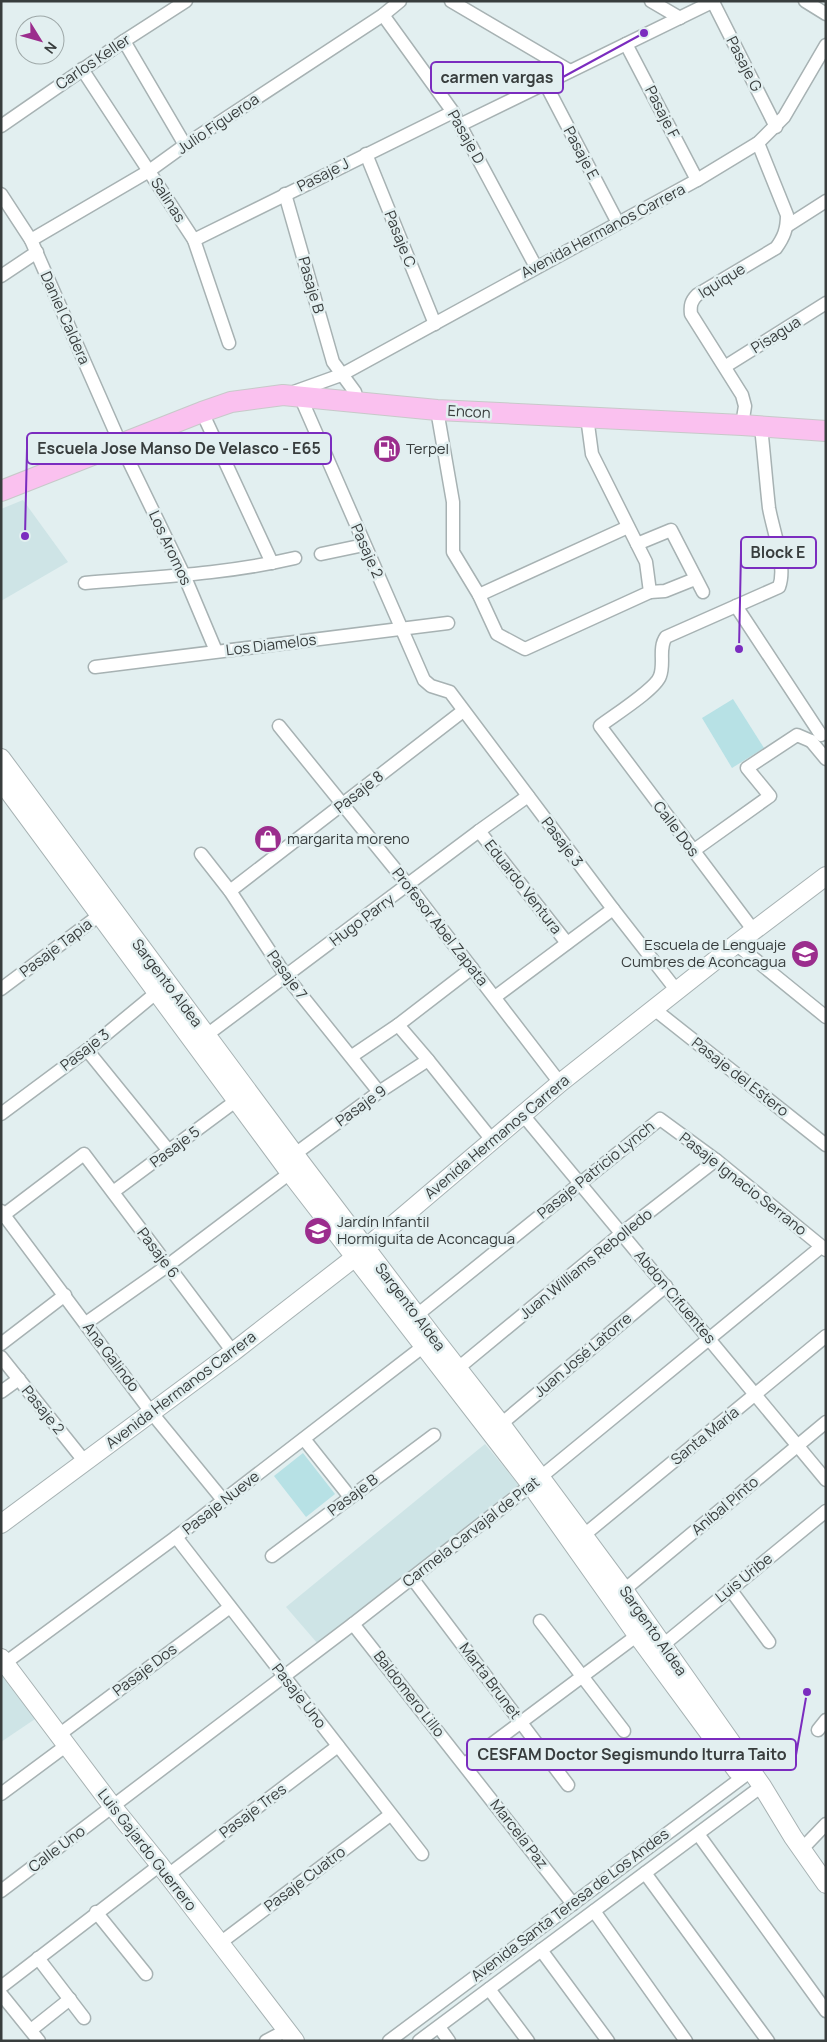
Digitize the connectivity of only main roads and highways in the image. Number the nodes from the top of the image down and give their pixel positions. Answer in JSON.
{"nodes":[{"id":1,"x":826,"y":431,"type":"edge"},
{"id":2,"x":121,"y":445,"type":"junction"},
{"id":3,"x":1,"y":479,"type":"edge"},
{"id":4,"x":1,"y":491,"type":"edge"}],
"edges":[{"from":1,"to":2,"type":"main road","name":"Encon"},
{"from":2,"to":3,"type":"main road","name":"Encon"},
{"from":2,"to":4,"type":"main road","name":"Encon"}]}
